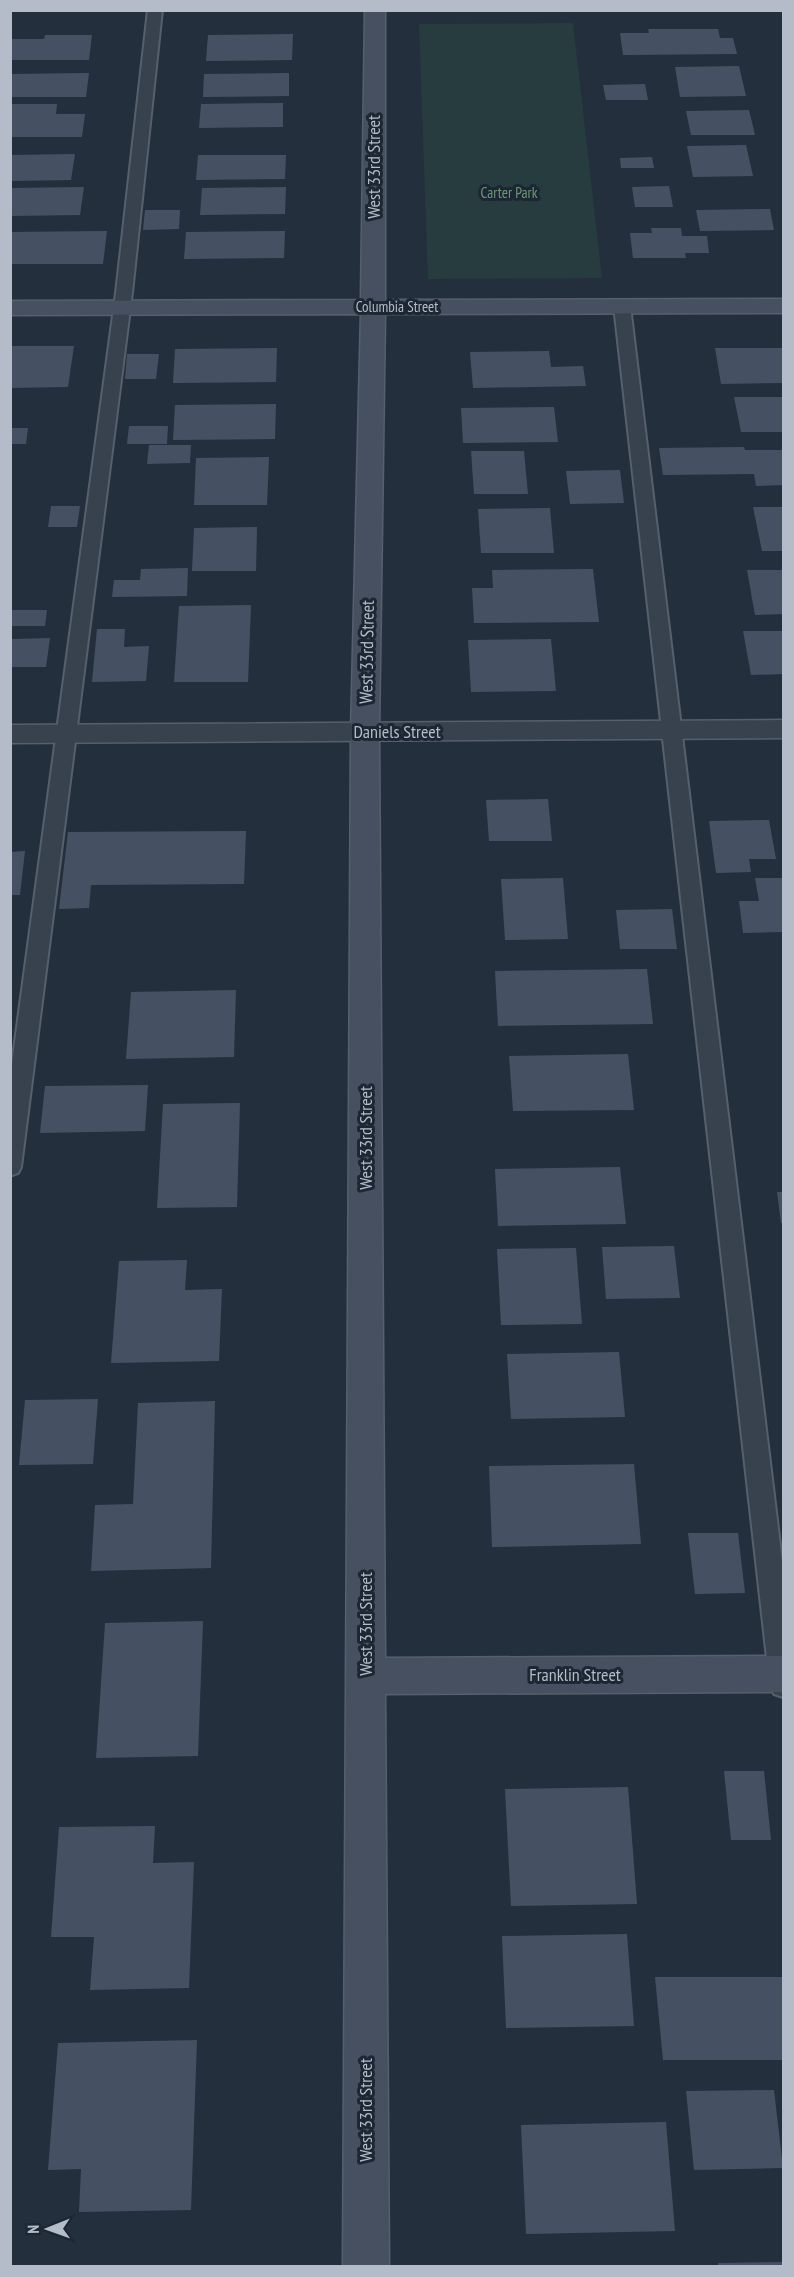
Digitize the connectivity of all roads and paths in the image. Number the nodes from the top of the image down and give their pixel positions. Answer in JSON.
{"nodes":[{"id":1,"x":155,"y":10,"type":"edge"},
{"id":2,"x":375,"y":10,"type":"edge"},
{"id":3,"x":622,"y":306,"type":"junction"},
{"id":4,"x":783,"y":306,"type":"edge"},
{"id":5,"x":373,"y":307,"type":"junction"},
{"id":6,"x":10,"y":308,"type":"edge"},
{"id":7,"x":122,"y":308,"type":"junction"},
{"id":8,"x":783,"y":729,"type":"edge"},
{"id":9,"x":671,"y":730,"type":"junction"},
{"id":10,"x":365,"y":732,"type":"junction"},
{"id":11,"x":10,"y":734,"type":"edge"},
{"id":12,"x":65,"y":734,"type":"junction"},
{"id":13,"x":10,"y":1167,"type":"edge"},
{"id":14,"x":366,"y":1676,"type":"junction"},
{"id":15,"x":783,"y":1679,"type":"edge"},
{"id":16,"x":366,"y":2266,"type":"edge"}],
"edges":[{"from":1,"to":7,"type":"lane"},
{"from":2,"to":5,"type":"street","name":"West 33rd Street"},
{"from":3,"to":4,"type":"street","name":"Columbia Street"},
{"from":3,"to":5,"type":"street","name":"Columbia Street"},
{"from":3,"to":9,"type":"lane"},
{"from":5,"to":7,"type":"street","name":"Columbia Street"},
{"from":5,"to":10,"type":"street","name":"West 33rd Street"},
{"from":6,"to":7,"type":"street","name":"Columbia Street"},
{"from":7,"to":12,"type":"lane"},
{"from":8,"to":9,"type":"street","name":"Daniels Street"},
{"from":9,"to":10,"type":"street","name":"Daniels Street"},
{"from":9,"to":15,"type":"lane"},
{"from":10,"to":12,"type":"street","name":"Daniels Street"},
{"from":10,"to":14,"type":"street","name":"West 33rd Street"},
{"from":11,"to":12,"type":"street","name":"Daniels Street"},
{"from":12,"to":13,"type":"lane"},
{"from":14,"to":15,"type":"street","name":"Franklin Street"},
{"from":14,"to":16,"type":"street","name":"West 33rd Street"}]}
